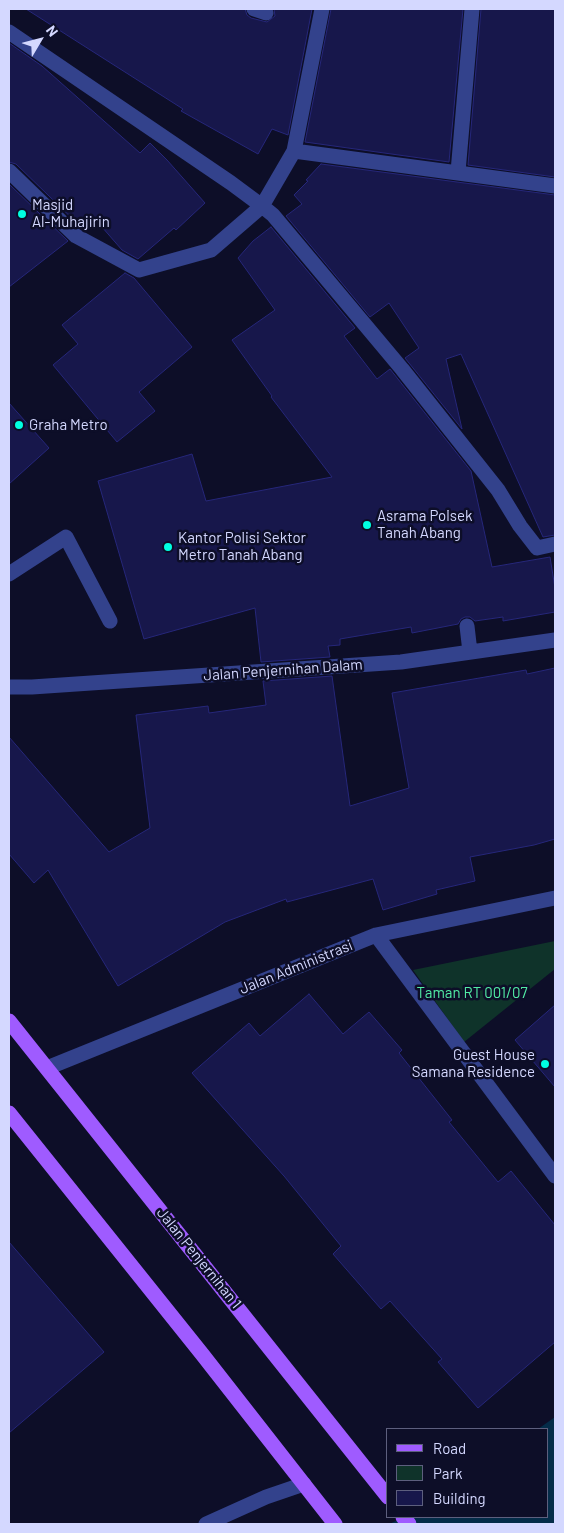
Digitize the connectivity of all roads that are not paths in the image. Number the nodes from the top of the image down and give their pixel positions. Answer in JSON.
{"nodes":[{"id":1,"x":322,"y":9,"type":"edge"},
{"id":2,"x":472,"y":9,"type":"edge"},
{"id":3,"x":9,"y":32,"type":"edge"},
{"id":4,"x":294,"y":151,"type":"junction"},
{"id":5,"x":9,"y":171,"type":"edge"},
{"id":6,"x":458,"y":172,"type":"junction"},
{"id":7,"x":555,"y":186,"type":"edge"},
{"id":8,"x":262,"y":206,"type":"junction"},
{"id":9,"x":555,"y":544,"type":"edge"},
{"id":10,"x":9,"y":574,"type":"edge"},
{"id":11,"x":110,"y":620,"type":"dead end"},
{"id":12,"x":467,"y":626,"type":"dead end"},
{"id":13,"x":555,"y":640,"type":"edge"},
{"id":14,"x":470,"y":652,"type":"junction"},
{"id":15,"x":9,"y":687,"type":"edge"},
{"id":16,"x":555,"y":898,"type":"edge"},
{"id":17,"x":376,"y":935,"type":"junction"},
{"id":18,"x":9,"y":1021,"type":"edge"},
{"id":19,"x":47,"y":1068,"type":"junction"},
{"id":20,"x":9,"y":1113,"type":"edge"},
{"id":21,"x":555,"y":1176,"type":"edge"},
{"id":22,"x":304,"y":1484,"type":"junction"},
{"id":23,"x":383,"y":1491,"type":"edge"},
{"id":24,"x":332,"y":1520,"type":"edge"},
{"id":25,"x":206,"y":1524,"type":"edge"}],
"edges":[{"from":1,"to":4,"type":"street"},
{"from":2,"to":6,"type":"street"},
{"from":3,"to":8,"type":"street"},
{"from":4,"to":6,"type":"street"},
{"from":4,"to":8,"type":"street"},
{"from":5,"to":8,"type":"street"},
{"from":6,"to":7,"type":"street"},
{"from":8,"to":9,"type":"street"},
{"from":10,"to":11,"type":"street"},
{"from":12,"to":14,"type":"street"},
{"from":13,"to":14,"type":"street","name":"Jalan Penjernihan Dalam"},
{"from":14,"to":15,"type":"street","name":"Jalan Penjernihan Dalam"},
{"from":16,"to":17,"type":"street","name":"Jalan Administrasi"},
{"from":17,"to":19,"type":"street","name":"Jalan Administrasi"},
{"from":17,"to":21,"type":"street"},
{"from":18,"to":19,"type":"main road","name":"Jalan Penjernihan 1"},
{"from":19,"to":23,"type":"main road","name":"Jalan Penjernihan 1"},
{"from":20,"to":22,"type":"main road"},
{"from":22,"to":24,"type":"main road"},
{"from":22,"to":25,"type":"street"}]}
